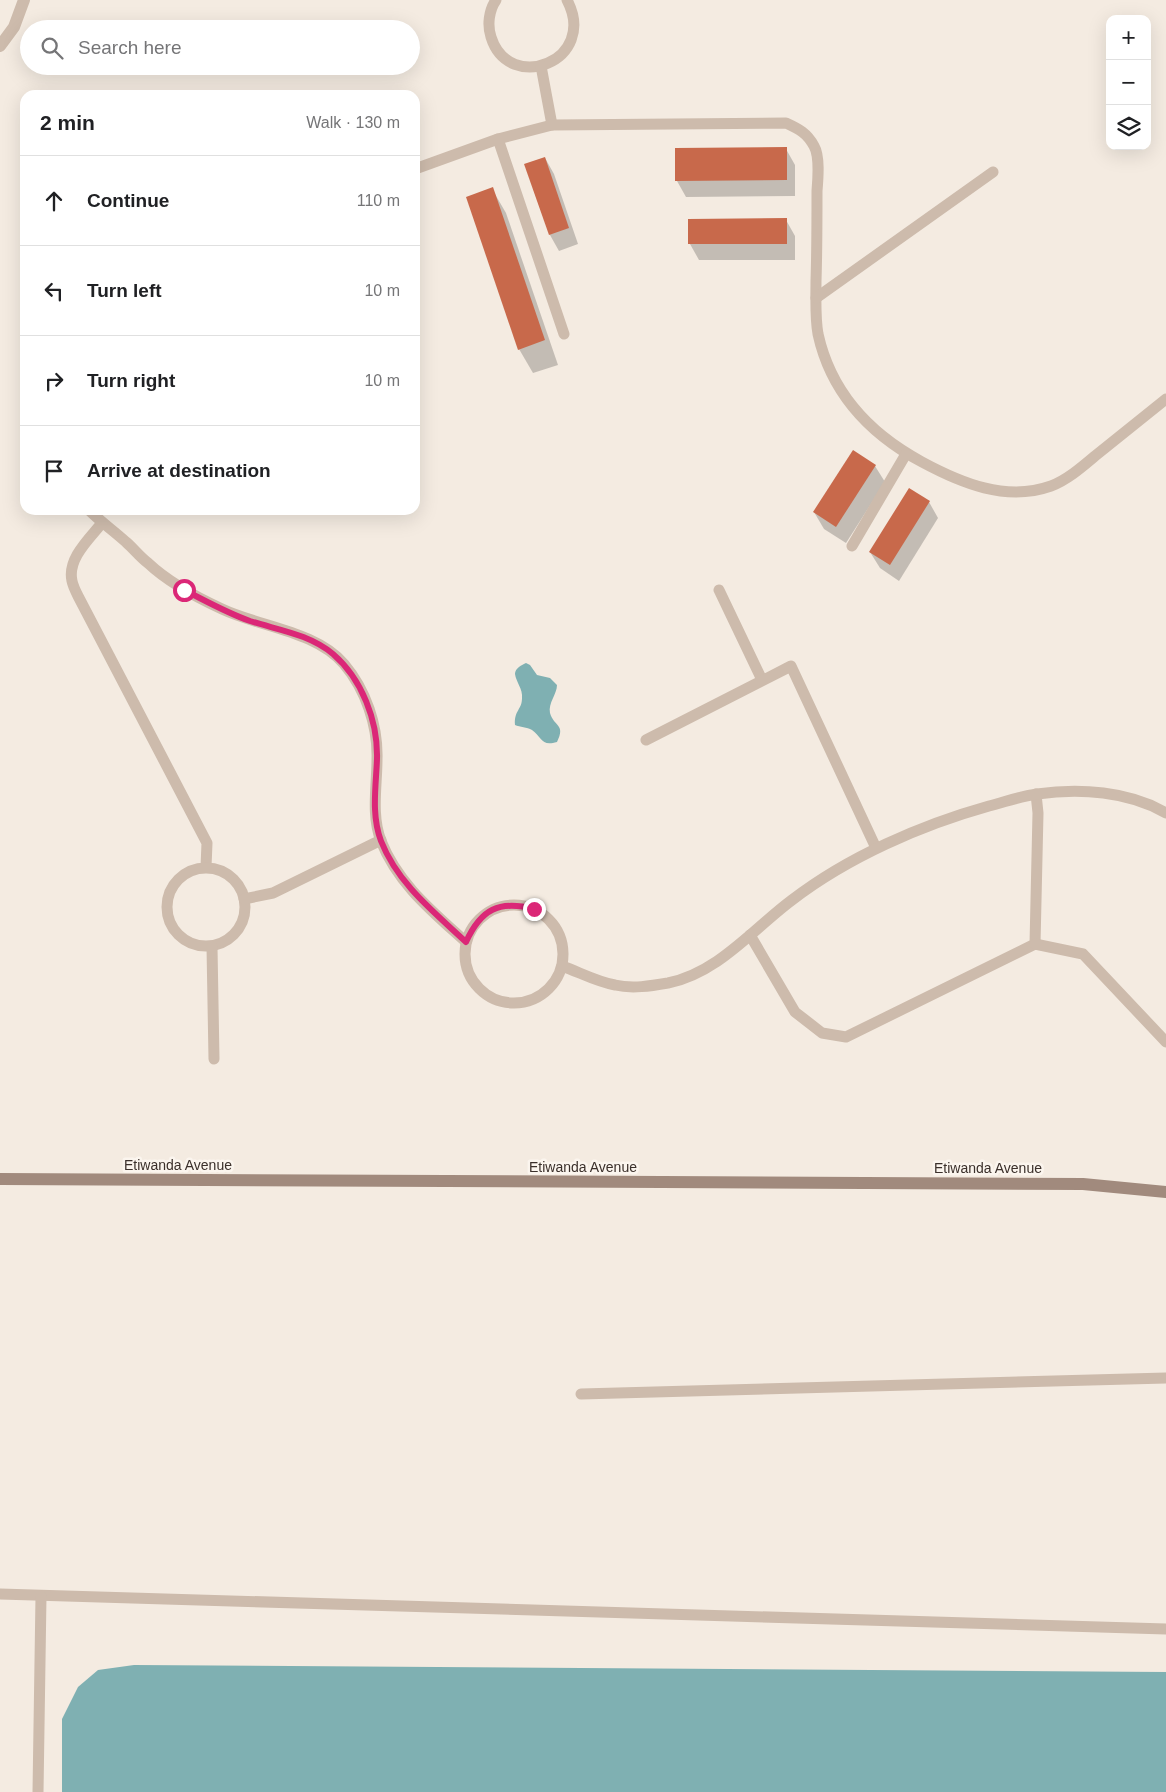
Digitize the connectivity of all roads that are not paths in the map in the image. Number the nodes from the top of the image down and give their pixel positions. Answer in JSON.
{"nodes":[{"id":1,"x":24,"y":0,"type":"edge"},
{"id":2,"x":496,"y":0,"type":"edge"},
{"id":3,"x":567,"y":0,"type":"edge"},
{"id":4,"x":0,"y":46,"type":"edge"},
{"id":5,"x":541,"y":66,"type":"junction"},
{"id":6,"x":552,"y":125,"type":"junction"},
{"id":7,"x":498,"y":139,"type":"junction"},
{"id":8,"x":420,"y":167,"type":"edge"},
{"id":9,"x":993,"y":172,"type":"dead end"},
{"id":10,"x":816,"y":298,"type":"junction"},
{"id":11,"x":564,"y":334,"type":"dead end"},
{"id":12,"x":1165,"y":402,"type":"edge"},
{"id":13,"x":906,"y":454,"type":"junction"},
{"id":14,"x":94,"y":515,"type":"edge"},
{"id":15,"x":102,"y":524,"type":"junction"},
{"id":16,"x":852,"y":546,"type":"dead end"},
{"id":17,"x":720,"y":590,"type":"dead end"},
{"id":18,"x":762,"y":680,"type":"junction"},
{"id":19,"x":646,"y":740,"type":"dead end"},
{"id":20,"x":1036,"y":794,"type":"junction"},
{"id":21,"x":1166,"y":813,"type":"edge"},
{"id":22,"x":381,"y":840,"type":"junction"},
{"id":23,"x":876,"y":848,"type":"junction"},
{"id":24,"x":206,"y":867,"type":"junction"},
{"id":25,"x":244,"y":899,"type":"junction"},
{"id":26,"x":750,"y":934,"type":"junction"},
{"id":27,"x":466,"y":942,"type":"junction"},
{"id":28,"x":1034,"y":944,"type":"junction"},
{"id":29,"x":212,"y":947,"type":"junction"},
{"id":30,"x":562,"y":966,"type":"junction"},
{"id":31,"x":1166,"y":1042,"type":"edge"},
{"id":32,"x":214,"y":1059,"type":"dead end"},
{"id":33,"x":0,"y":1179,"type":"edge"},
{"id":34,"x":1166,"y":1192,"type":"edge"},
{"id":35,"x":1166,"y":1378,"type":"edge"},
{"id":36,"x":581,"y":1394,"type":"dead end"},
{"id":37,"x":0,"y":1594,"type":"edge"},
{"id":38,"x":41,"y":1596,"type":"junction"},
{"id":39,"x":1166,"y":1629,"type":"edge"},
{"id":40,"x":38,"y":1792,"type":"edge"}],
"edges":[{"from":1,"to":4,"type":"street"},
{"from":2,"to":5,"type":"lane"},
{"from":3,"to":5,"type":"lane"},
{"from":5,"to":6,"type":"lane"},
{"from":6,"to":7,"type":"lane"},
{"from":6,"to":10,"type":"lane"},
{"from":7,"to":8,"type":"lane"},
{"from":7,"to":11,"type":"lane"},
{"from":9,"to":10,"type":"lane"},
{"from":10,"to":13,"type":"lane"},
{"from":12,"to":13,"type":"lane"},
{"from":13,"to":16,"type":"lane"},
{"from":14,"to":15,"type":"lane"},
{"from":15,"to":22,"type":"lane"},
{"from":15,"to":24,"type":"lane"},
{"from":17,"to":18,"type":"lane"},
{"from":18,"to":19,"type":"lane"},
{"from":18,"to":23,"type":"lane"},
{"from":20,"to":21,"type":"lane"},
{"from":20,"to":23,"type":"lane"},
{"from":20,"to":28,"type":"lane"},
{"from":22,"to":25,"type":"lane"},
{"from":22,"to":27,"type":"lane"},
{"from":23,"to":26,"type":"lane"},
{"from":24,"to":25,"type":"lane"},
{"from":24,"to":29,"type":"lane"},
{"from":25,"to":29,"type":"lane"},
{"from":26,"to":28,"type":"lane"},
{"from":26,"to":30,"type":"lane"},
{"from":27,"to":30,"type":"lane"},
{"from":27,"to":30,"type":"lane"},
{"from":28,"to":31,"type":"lane"},
{"from":29,"to":32,"type":"lane"},
{"from":33,"to":34,"type":"main road","name":"Etiwanda Avenue"},
{"from":35,"to":36,"type":"lane"},
{"from":37,"to":38,"type":"lane"},
{"from":38,"to":39,"type":"lane"},
{"from":38,"to":40,"type":"lane"}]}
